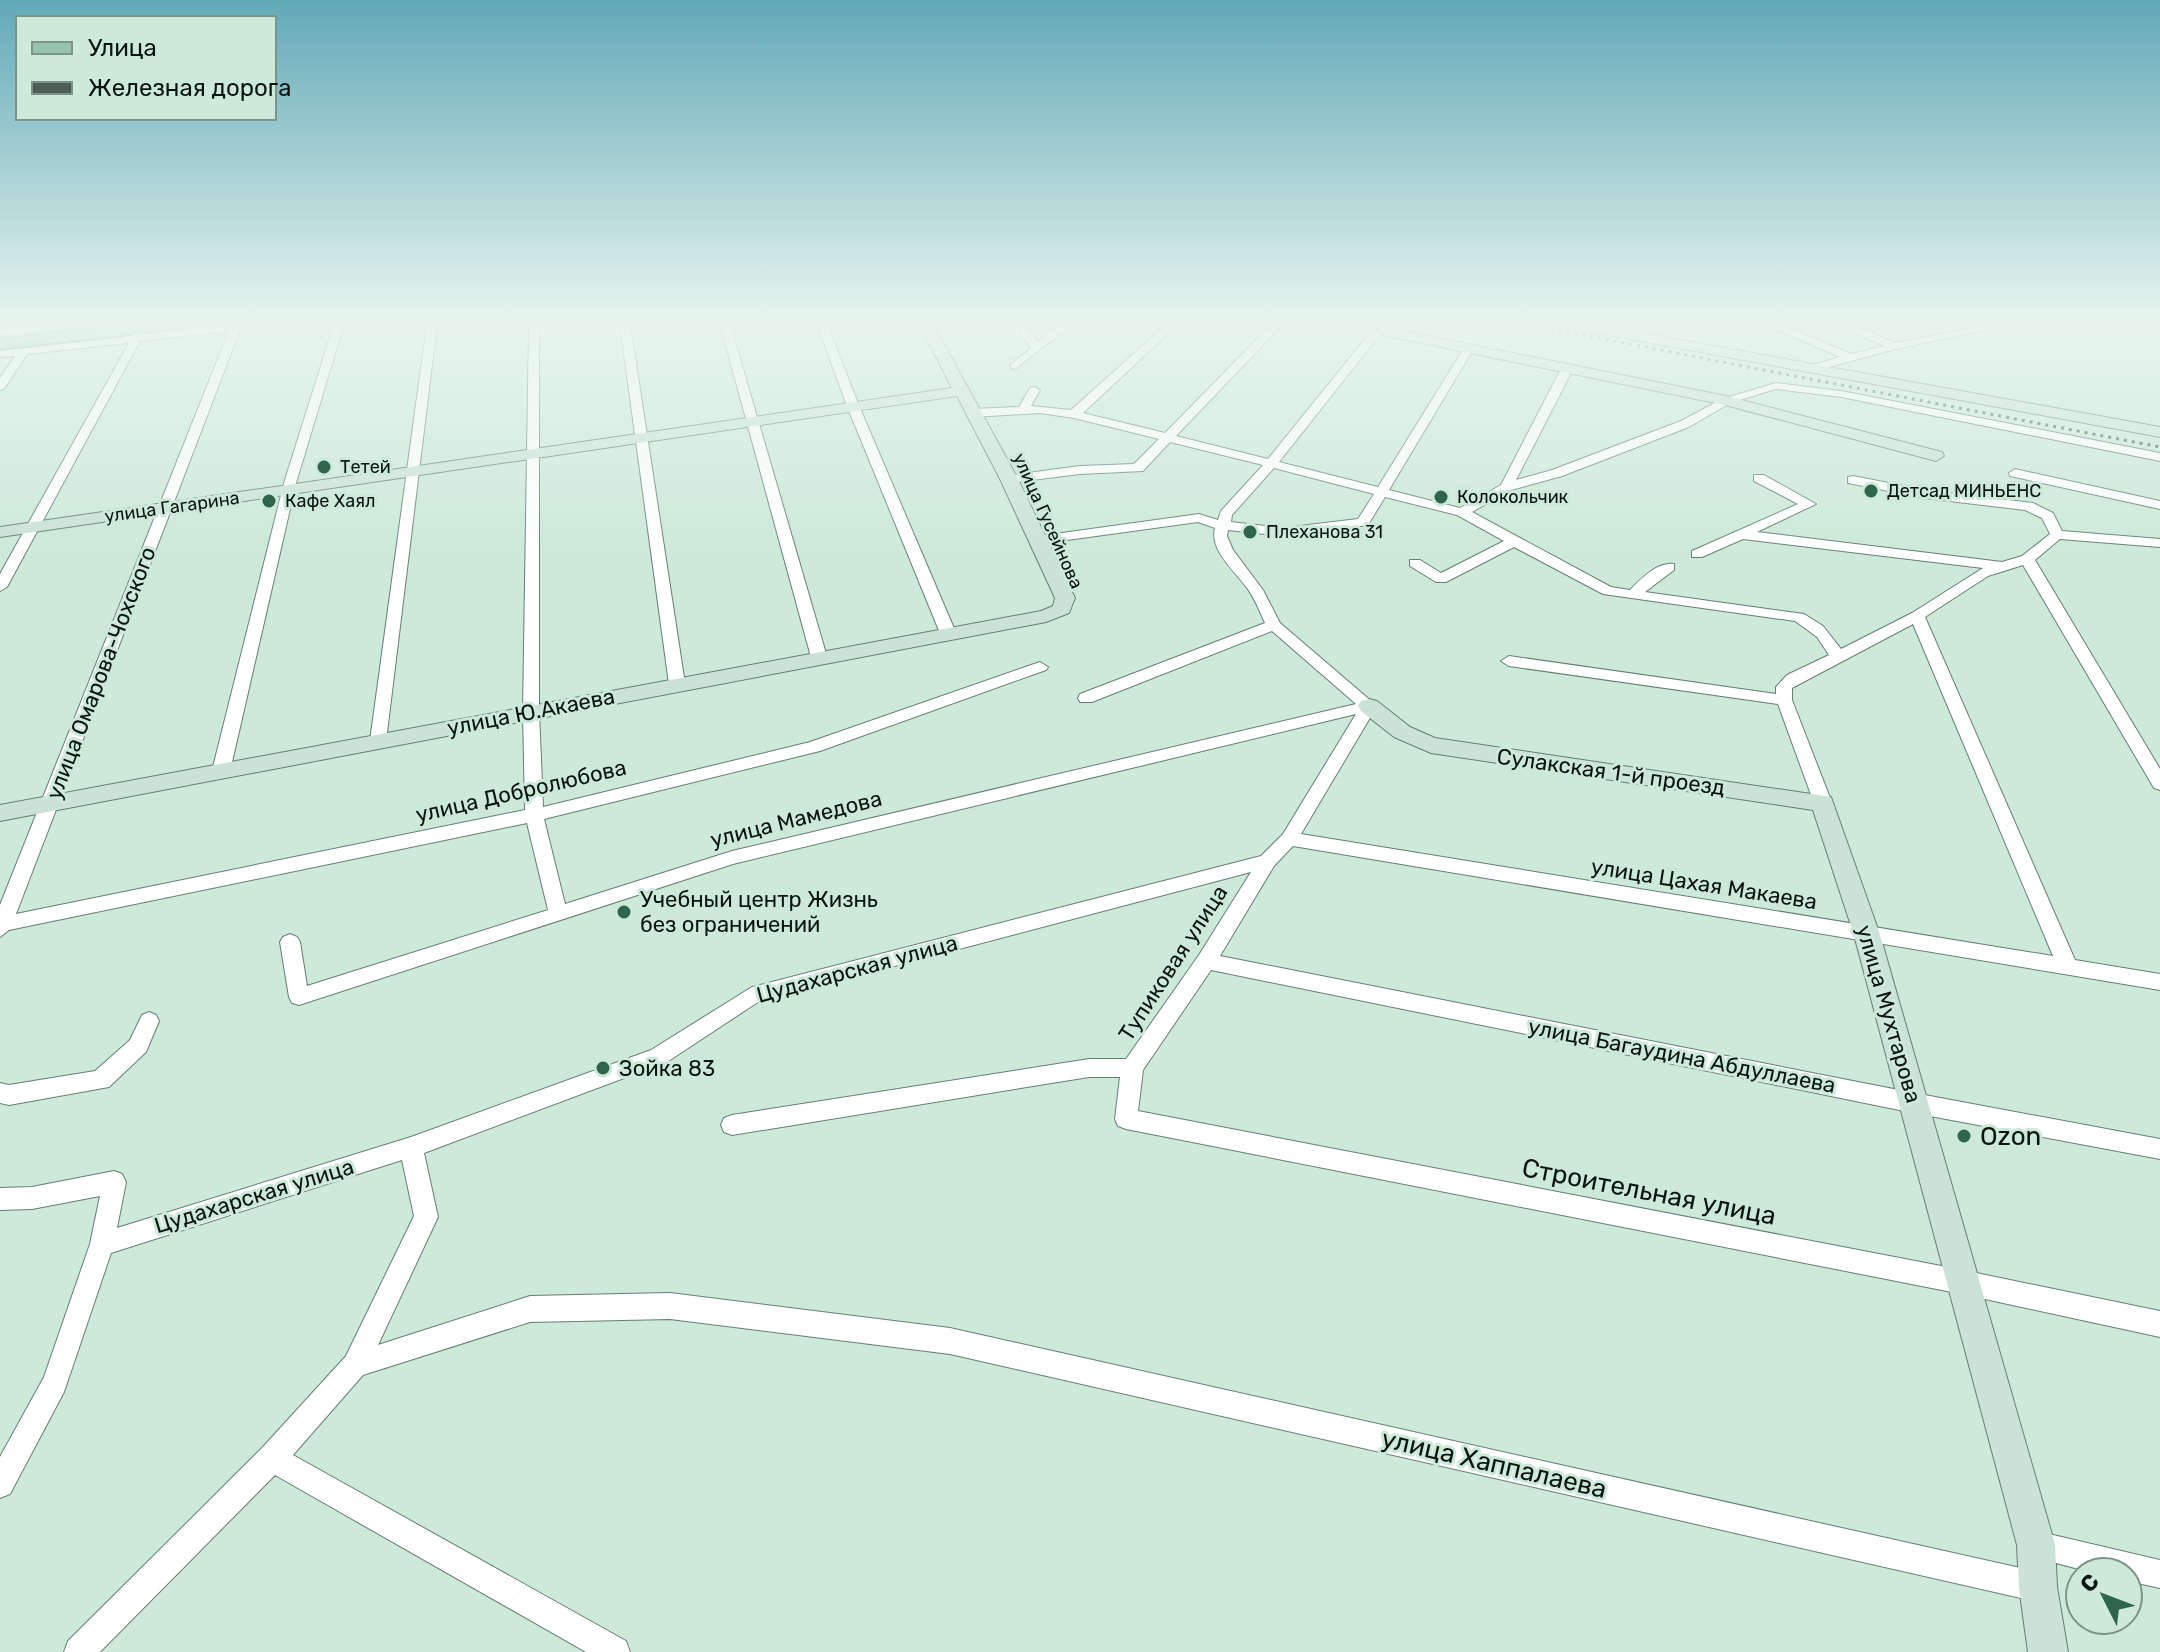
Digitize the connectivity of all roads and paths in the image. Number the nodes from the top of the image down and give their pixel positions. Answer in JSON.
{"nodes":[{"id":1,"x":100,"y":401,"type":"edge"},
{"id":2,"x":207,"y":401,"type":"edge"},
{"id":3,"x":316,"y":401,"type":"edge"},
{"id":4,"x":422,"y":401,"type":"edge"},
{"id":5,"x":533,"y":401,"type":"edge"},
{"id":6,"x":636,"y":401,"type":"edge"},
{"id":7,"x":747,"y":401,"type":"edge"},
{"id":8,"x":866,"y":401,"type":"edge"},
{"id":9,"x":967,"y":401,"type":"edge"},
{"id":10,"x":1028,"y":401,"type":"edge"},
{"id":11,"x":1088,"y":401,"type":"edge"},
{"id":12,"x":1206,"y":401,"type":"edge"},
{"id":13,"x":1321,"y":401,"type":"edge"},
{"id":14,"x":1436,"y":401,"type":"edge"},
{"id":15,"x":1550,"y":401,"type":"edge"},
{"id":16,"x":1726,"y":401,"type":"joint"},
{"id":17,"x":1867,"y":401,"type":"edge"},
{"id":18,"x":1988,"y":401,"type":"edge"},
{"id":19,"x":852,"y":403,"type":"junction"},
{"id":20,"x":1023,"y":410,"type":"junction"},
{"id":21,"x":973,"y":413,"type":"junction"},
{"id":22,"x":1074,"y":414,"type":"junction"},
{"id":23,"x":752,"y":417,"type":"junction"},
{"id":24,"x":2160,"y":432,"type":"edge"},
{"id":25,"x":640,"y":434,"type":"junction"},
{"id":26,"x":1171,"y":438,"type":"junction"},
{"id":27,"x":532,"y":450,"type":"junction"},
{"id":28,"x":1936,"y":456,"type":"dead end"},
{"id":29,"x":2160,"y":457,"type":"edge"},
{"id":30,"x":1271,"y":464,"type":"junction"},
{"id":31,"x":413,"y":468,"type":"junction"},
{"id":32,"x":2015,"y":473,"type":"dead end"},
{"id":33,"x":1759,"y":478,"type":"dead end"},
{"id":34,"x":1009,"y":479,"type":"junction"},
{"id":35,"x":1853,"y":480,"type":"dead end"},
{"id":36,"x":290,"y":486,"type":"junction"},
{"id":37,"x":1506,"y":487,"type":"junction"},
{"id":38,"x":1380,"y":492,"type":"junction"},
{"id":39,"x":2118,"y":495,"type":"junction"},
{"id":40,"x":167,"y":505,"type":"junction"},
{"id":41,"x":2160,"y":505,"type":"edge"},
{"id":42,"x":1462,"y":512,"type":"junction"},
{"id":43,"x":2160,"y":520,"type":"edge"},
{"id":44,"x":34,"y":524,"type":"junction"},
{"id":45,"x":1221,"y":525,"type":"junction"},
{"id":46,"x":0,"y":526,"type":"edge"},
{"id":47,"x":0,"y":532,"type":"edge"},
{"id":48,"x":1744,"y":535,"type":"junction"},
{"id":49,"x":2057,"y":535,"type":"junction"},
{"id":50,"x":1038,"y":540,"type":"junction"},
{"id":51,"x":1516,"y":540,"type":"junction"},
{"id":52,"x":2160,"y":543,"type":"edge"},
{"id":53,"x":1697,"y":554,"type":"dead end"},
{"id":54,"x":2027,"y":559,"type":"junction"},
{"id":55,"x":1415,"y":563,"type":"dead end"},
{"id":56,"x":1999,"y":566,"type":"junction"},
{"id":57,"x":1669,"y":567,"type":"dead end"},
{"id":58,"x":0,"y":587,"type":"edge"},
{"id":59,"x":1632,"y":596,"type":"junction"},
{"id":60,"x":1062,"y":609,"type":"joint"},
{"id":61,"x":1917,"y":616,"type":"junction"},
{"id":62,"x":1274,"y":625,"type":"junction"},
{"id":63,"x":948,"y":633,"type":"junction"},
{"id":64,"x":819,"y":657,"type":"junction"},
{"id":65,"x":1838,"y":658,"type":"junction"},
{"id":66,"x":1509,"y":661,"type":"dead end"},
{"id":67,"x":1040,"y":667,"type":"dead end"},
{"id":68,"x":677,"y":684,"type":"junction"},
{"id":69,"x":1086,"y":698,"type":"dead end"},
{"id":70,"x":1784,"y":700,"type":"junction"},
{"id":71,"x":1369,"y":706,"type":"junction"},
{"id":72,"x":531,"y":712,"type":"junction"},
{"id":73,"x":378,"y":741,"type":"junction"},
{"id":74,"x":221,"y":771,"type":"junction"},
{"id":75,"x":2160,"y":784,"type":"edge"},
{"id":76,"x":50,"y":803,"type":"junction"},
{"id":77,"x":1823,"y":803,"type":"junction"},
{"id":78,"x":0,"y":813,"type":"edge"},
{"id":79,"x":534,"y":815,"type":"junction"},
{"id":80,"x":1289,"y":839,"type":"junction"},
{"id":81,"x":1267,"y":861,"type":"junction"},
{"id":82,"x":1231,"y":871,"type":"junction"},
{"id":83,"x":1249,"y":890,"type":"junction"},
{"id":84,"x":558,"y":913,"type":"junction"},
{"id":85,"x":1,"y":926,"type":"edge"},
{"id":86,"x":1867,"y":935,"type":"junction"},
{"id":87,"x":290,"y":942,"type":"dead end"},
{"id":88,"x":1206,"y":961,"type":"junction"},
{"id":89,"x":2067,"y":965,"type":"junction"},
{"id":90,"x":2160,"y":982,"type":"edge"},
{"id":91,"x":149,"y":1021,"type":"dead end"},
{"id":92,"x":1132,"y":1068,"type":"junction"},
{"id":93,"x":0,"y":1093,"type":"edge"},
{"id":94,"x":1914,"y":1103,"type":"junction"},
{"id":95,"x":732,"y":1125,"type":"dead end"},
{"id":96,"x":411,"y":1147,"type":"junction"},
{"id":97,"x":2160,"y":1149,"type":"edge"},
{"id":98,"x":0,"y":1199,"type":"edge"},
{"id":99,"x":102,"y":1244,"type":"junction"},
{"id":100,"x":1962,"y":1282,"type":"junction"},
{"id":101,"x":2160,"y":1324,"type":"edge"},
{"id":102,"x":355,"y":1365,"type":"junction"},
{"id":103,"x":272,"y":1458,"type":"junction"},
{"id":104,"x":0,"y":1484,"type":"edge"},
{"id":105,"x":2036,"y":1545,"type":"junction"},
{"id":106,"x":2160,"y":1574,"type":"edge"},
{"id":107,"x":2038,"y":1587,"type":"junction"},
{"id":108,"x":79,"y":1652,"type":"edge"},
{"id":109,"x":615,"y":1652,"type":"edge"},
{"id":110,"x":2048,"y":1652,"type":"edge"}],
"edges":[{"from":1,"to":44,"type":"street"},
{"from":2,"to":40,"type":"street","name":"улица Омарова-Чохского"},
{"from":3,"to":36,"type":"street"},
{"from":4,"to":31,"type":"street"},
{"from":5,"to":27,"type":"street"},
{"from":6,"to":25,"type":"street"},
{"from":7,"to":23,"type":"street"},
{"from":8,"to":19,"type":"main road","name":"улица Гагарина"},
{"from":9,"to":21,"type":"main road","name":"улица Гусейнова"},
{"from":10,"to":20,"type":"street"},
{"from":11,"to":22,"type":"street"},
{"from":12,"to":26,"type":"street"},
{"from":13,"to":30,"type":"street"},
{"from":14,"to":38,"type":"street"},
{"from":15,"to":37,"type":"street"},
{"from":16,"to":28,"type":"main road"},
{"from":16,"to":37,"type":"street"},
{"from":17,"to":29,"type":"street"},
{"from":18,"to":24,"type":"main road"},
{"from":19,"to":23,"type":"main road","name":"улица Гагарина"},
{"from":19,"to":63,"type":"street"},
{"from":20,"to":21,"type":"street"},
{"from":20,"to":22,"type":"street"},
{"from":21,"to":34,"type":"main road","name":"улица Гусейнова"},
{"from":22,"to":26,"type":"street"},
{"from":23,"to":25,"type":"main road","name":"улица Гагарина"},
{"from":23,"to":64,"type":"street"},
{"from":25,"to":27,"type":"main road","name":"улица Гагарина"},
{"from":25,"to":68,"type":"street"},
{"from":26,"to":30,"type":"street"},
{"from":26,"to":34,"type":"street"},
{"from":27,"to":31,"type":"main road","name":"улица Гагарина"},
{"from":27,"to":72,"type":"street"},
{"from":30,"to":38,"type":"street"},
{"from":30,"to":45,"type":"street"},
{"from":31,"to":36,"type":"main road","name":"улица Гагарина"},
{"from":31,"to":73,"type":"street"},
{"from":32,"to":39,"type":"street"},
{"from":33,"to":48,"type":"street"},
{"from":34,"to":50,"type":"main road","name":"улица Гусейнова"},
{"from":35,"to":49,"type":"street"},
{"from":36,"to":40,"type":"main road","name":"улица Гагарина"},
{"from":36,"to":74,"type":"street"},
{"from":37,"to":42,"type":"street"},
{"from":38,"to":42,"type":"street"},
{"from":38,"to":45,"type":"street"},
{"from":39,"to":41,"type":"street"},
{"from":39,"to":43,"type":"street"},
{"from":40,"to":44,"type":"main road","name":"улица Гагарина"},
{"from":40,"to":76,"type":"street","name":"улица Омарова-Чохского"},
{"from":42,"to":51,"type":"street"},
{"from":44,"to":46,"type":"main road","name":"улица Гагарина"},
{"from":44,"to":47,"type":"main road","name":"улица Гагарина"},
{"from":44,"to":58,"type":"street"},
{"from":45,"to":50,"type":"street"},
{"from":45,"to":62,"type":"street"},
{"from":48,"to":53,"type":"street"},
{"from":48,"to":56,"type":"street"},
{"from":49,"to":52,"type":"street"},
{"from":49,"to":54,"type":"street"},
{"from":50,"to":60,"type":"main road","name":"улица Гусейнова"},
{"from":51,"to":55,"type":"street"},
{"from":51,"to":59,"type":"street"},
{"from":54,"to":56,"type":"street"},
{"from":54,"to":75,"type":"street"},
{"from":56,"to":61,"type":"street"},
{"from":57,"to":59,"type":"street"},
{"from":59,"to":65,"type":"street"},
{"from":60,"to":63,"type":"main road","name":"улица Ю.Акаева"},
{"from":61,"to":65,"type":"street"},
{"from":61,"to":89,"type":"street"},
{"from":62,"to":69,"type":"street"},
{"from":62,"to":71,"type":"street"},
{"from":63,"to":64,"type":"main road","name":"улица Ю.Акаева"},
{"from":64,"to":68,"type":"main road","name":"улица Ю.Акаева"},
{"from":65,"to":70,"type":"street"},
{"from":66,"to":70,"type":"street"},
{"from":67,"to":79,"type":"street","name":"улица Добролюбова"},
{"from":68,"to":72,"type":"main road","name":"улица Ю.Акаева"},
{"from":70,"to":77,"type":"street","name":"улица Мухтарова"},
{"from":71,"to":77,"type":"main road","name":"Сулакская 1-й проезд"},
{"from":71,"to":80,"type":"street","name":"Тупиковая улица"},
{"from":71,"to":84,"type":"street","name":"улица Мамедова"},
{"from":72,"to":73,"type":"main road","name":"улица Ю.Акаева"},
{"from":72,"to":79,"type":"street"},
{"from":73,"to":74,"type":"main road","name":"улица Ю.Акаева"},
{"from":74,"to":76,"type":"main road","name":"улица Ю.Акаева"},
{"from":76,"to":78,"type":"main road","name":"улица Ю.Акаева"},
{"from":76,"to":85,"type":"street","name":"улица Омарова-Чохского"},
{"from":77,"to":86,"type":"main road","name":"улица Мухтарова"},
{"from":79,"to":84,"type":"street"},
{"from":79,"to":85,"type":"street","name":"улица Добролюбова"},
{"from":80,"to":81,"type":"street","name":"Тупиковая улица"},
{"from":80,"to":86,"type":"street","name":"улица Цахая Макаева"},
{"from":81,"to":82,"type":"street","name":"Цудахарская улица"},
{"from":81,"to":83,"type":"street","name":"Тупиковая улица"},
{"from":82,"to":83,"type":"street"},
{"from":82,"to":96,"type":"street","name":"Цудахарская улица"},
{"from":83,"to":88,"type":"street","name":"Тупиковая улица"},
{"from":84,"to":87,"type":"street","name":"улица Мамедова"},
{"from":86,"to":89,"type":"street","name":"улица Цахая Макаева"},
{"from":86,"to":94,"type":"main road","name":"улица Мухтарова"},
{"from":88,"to":92,"type":"street","name":"Тупиковая улица"},
{"from":88,"to":94,"type":"street","name":"улица Багаудина Абдуллаева"},
{"from":89,"to":90,"type":"street","name":"улица Цахая Макаева"},
{"from":91,"to":93,"type":"street"},
{"from":92,"to":95,"type":"street","name":"Тупиковая улица"},
{"from":92,"to":100,"type":"street","name":"Строительная улица"},
{"from":94,"to":97,"type":"street","name":"улица Багаудина Абдуллаева"},
{"from":94,"to":100,"type":"main road","name":"улица Мухтарова"},
{"from":96,"to":99,"type":"street","name":"Цудахарская улица"},
{"from":96,"to":102,"type":"street"},
{"from":98,"to":99,"type":"street"},
{"from":99,"to":104,"type":"street"},
{"from":100,"to":101,"type":"street","name":"Строительная улица"},
{"from":100,"to":105,"type":"main road","name":"улица Мухтарова"},
{"from":102,"to":103,"type":"street"},
{"from":102,"to":107,"type":"street","name":"улица Хаппалаева"},
{"from":103,"to":108,"type":"street"},
{"from":103,"to":109,"type":"street"},
{"from":105,"to":106,"type":"street"},
{"from":105,"to":107,"type":"main road","name":"улица Мухтарова"},
{"from":107,"to":110,"type":"main road","name":"улица Мухтарова"}]}
